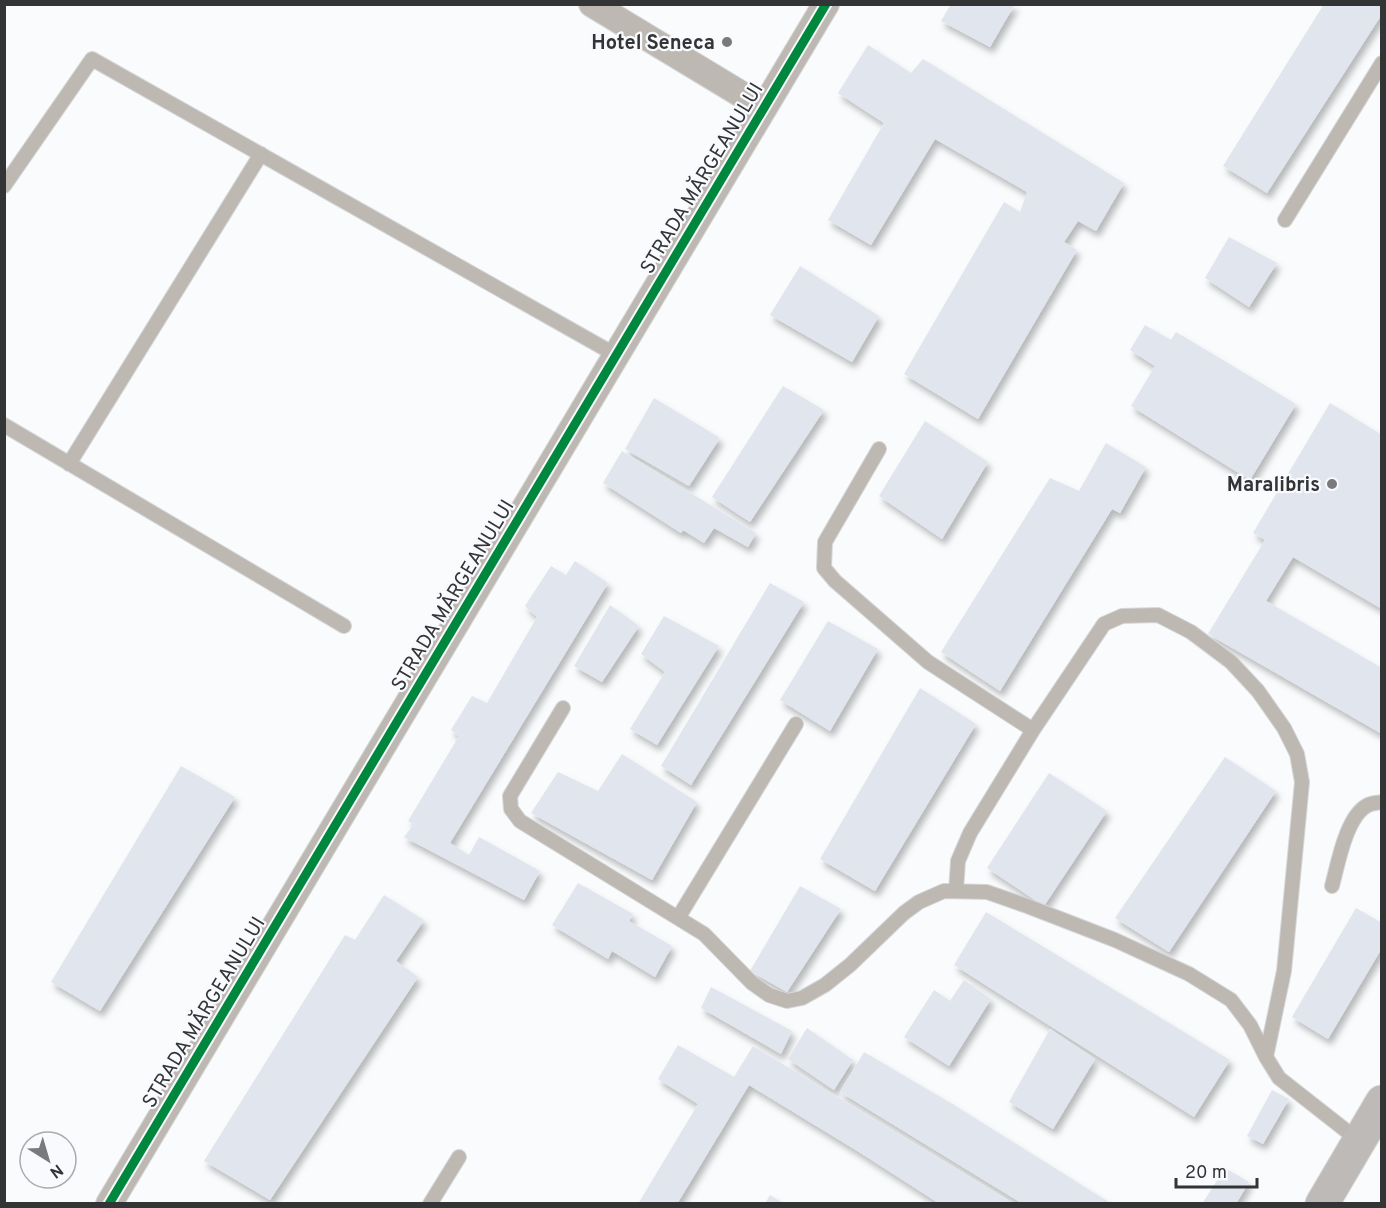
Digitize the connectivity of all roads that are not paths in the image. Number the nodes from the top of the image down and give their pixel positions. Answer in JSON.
{"nodes":[{"id":1,"x":592,"y":4,"type":"edge"},
{"id":2,"x":826,"y":4,"type":"edge"},
{"id":3,"x":1382,"y":63,"type":"edge"},
{"id":4,"x":764,"y":108,"type":"junction"},
{"id":5,"x":261,"y":154,"type":"junction"},
{"id":6,"x":4,"y":186,"type":"edge"},
{"id":7,"x":1285,"y":220,"type":"dead end"},
{"id":8,"x":616,"y":356,"type":"junction"},
{"id":9,"x":4,"y":425,"type":"edge"},
{"id":10,"x":879,"y":449,"type":"dead end"},
{"id":11,"x":69,"y":464,"type":"junction"},
{"id":12,"x":344,"y":626,"type":"dead end"},
{"id":13,"x":563,"y":708,"type":"dead end"},
{"id":14,"x":796,"y":724,"type":"dead end"},
{"id":15,"x":1033,"y":730,"type":"junction"},
{"id":16,"x":1382,"y":802,"type":"edge"},
{"id":17,"x":1332,"y":886,"type":"dead end"},
{"id":18,"x":956,"y":891,"type":"junction"},
{"id":19,"x":678,"y":918,"type":"junction"},
{"id":20,"x":1266,"y":1057,"type":"junction"},
{"id":21,"x":1382,"y":1102,"type":"edge"},
{"id":22,"x":1358,"y":1140,"type":"junction"},
{"id":23,"x":459,"y":1157,"type":"dead end"},
{"id":24,"x":109,"y":1203,"type":"edge"},
{"id":25,"x":430,"y":1203,"type":"edge"},
{"id":26,"x":1322,"y":1203,"type":"edge"}],
"edges":[{"from":1,"to":4,"type":"street"},
{"from":2,"to":4,"type":"street","name":"STRADA MĂRGEANULUI"},
{"from":3,"to":7,"type":"lane"},
{"from":4,"to":8,"type":"street","name":"STRADA MĂRGEANULUI"},
{"from":5,"to":6,"type":"lane"},
{"from":5,"to":8,"type":"lane"},
{"from":5,"to":11,"type":"lane"},
{"from":8,"to":24,"type":"street","name":"STRADA MĂRGEANULUI"},
{"from":9,"to":11,"type":"lane"},
{"from":10,"to":15,"type":"lane"},
{"from":11,"to":12,"type":"lane"},
{"from":13,"to":19,"type":"lane"},
{"from":14,"to":19,"type":"lane"},
{"from":15,"to":18,"type":"lane"},
{"from":15,"to":20,"type":"lane"},
{"from":16,"to":17,"type":"lane"},
{"from":18,"to":19,"type":"lane"},
{"from":18,"to":20,"type":"lane"},
{"from":20,"to":22,"type":"lane"},
{"from":21,"to":22,"type":"main road"},
{"from":22,"to":26,"type":"main road"},
{"from":23,"to":25,"type":"lane"}]}
